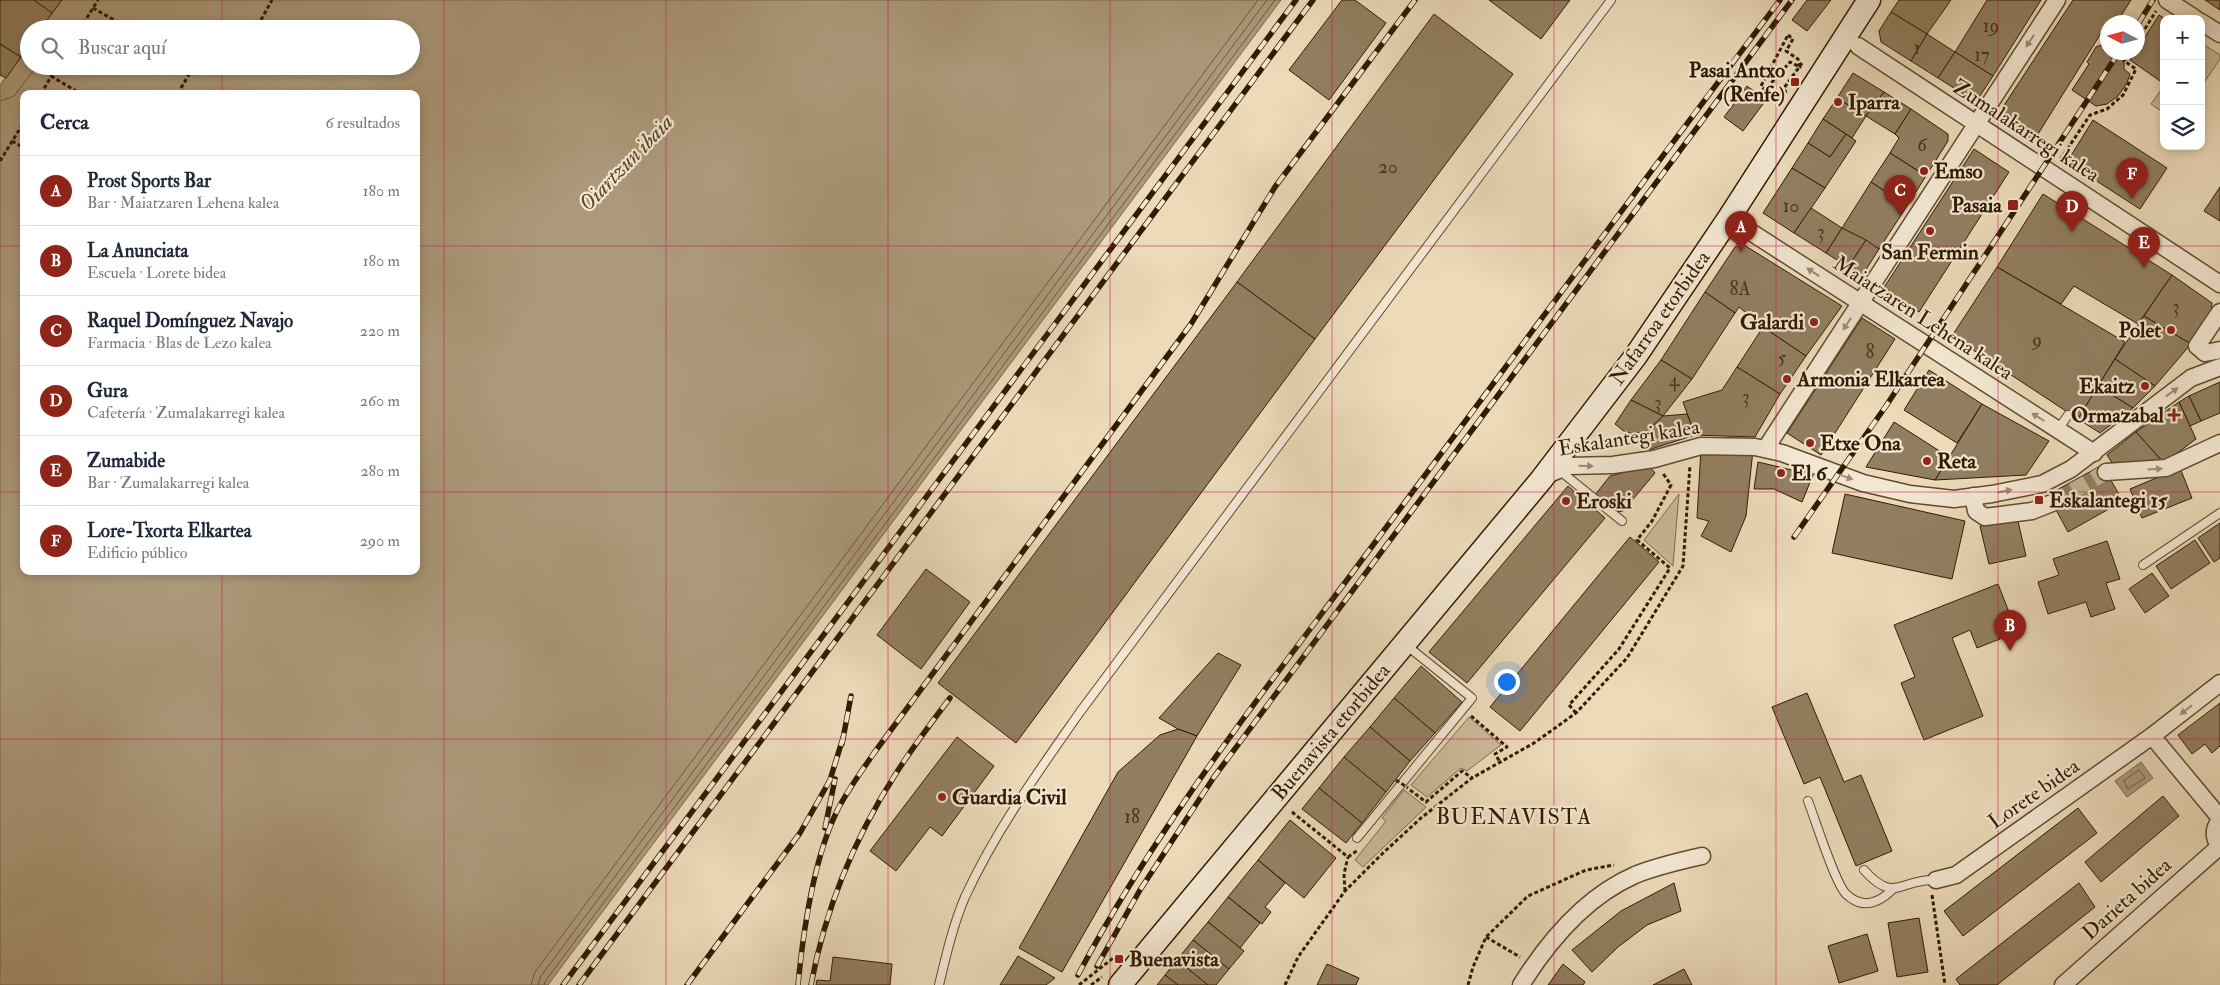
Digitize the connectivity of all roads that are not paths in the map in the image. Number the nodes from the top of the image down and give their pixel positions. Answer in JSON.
{"nodes":[{"id":1,"x":1611,"y":0,"type":"edge"},
{"id":2,"x":1869,"y":0,"type":"edge"},
{"id":3,"x":2057,"y":0,"type":"edge"},
{"id":4,"x":2163,"y":4,"type":"edge"},
{"id":5,"x":2187,"y":15,"type":"edge"},
{"id":6,"x":2205,"y":25,"type":"edge"},
{"id":7,"x":2220,"y":34,"type":"edge"},
{"id":8,"x":1858,"y":46,"type":"dead end"},
{"id":9,"x":1977,"y":124,"type":"junction"},
{"id":10,"x":1729,"y":218,"type":"junction"},
{"id":11,"x":2220,"y":284,"type":"edge"},
{"id":12,"x":1861,"y":303,"type":"junction"},
{"id":13,"x":2220,"y":312,"type":"edge"},
{"id":14,"x":2220,"y":350,"type":"edge"},
{"id":15,"x":2220,"y":367,"type":"edge"},
{"id":16,"x":2068,"y":415,"type":"dead end"},
{"id":17,"x":2058,"y":430,"type":"junction"},
{"id":18,"x":2220,"y":443,"type":"edge"},
{"id":19,"x":1766,"y":448,"type":"junction"},
{"id":20,"x":2094,"y":453,"type":"junction"},
{"id":21,"x":2106,"y":472,"type":"tunnel mouth"},
{"id":22,"x":1549,"y":474,"type":"junction"},
{"id":23,"x":1973,"y":496,"type":"junction"},
{"id":24,"x":2052,"y":503,"type":"tunnel mouth"},
{"id":25,"x":2220,"y":513,"type":"edge"},
{"id":26,"x":1622,"y":521,"type":"dead end"},
{"id":27,"x":2143,"y":565,"type":"dead end"},
{"id":28,"x":1405,"y":643,"type":"junction"},
{"id":29,"x":2220,"y":683,"type":"edge"},
{"id":30,"x":2152,"y":736,"type":"junction"},
{"id":31,"x":1808,"y":801,"type":"dead end"},
{"id":32,"x":2220,"y":819,"type":"edge"},
{"id":33,"x":1357,"y":838,"type":"dead end"},
{"id":34,"x":2220,"y":846,"type":"edge"},
{"id":35,"x":1702,"y":856,"type":"dead end"},
{"id":36,"x":1864,"y":870,"type":"dead end"},
{"id":37,"x":1936,"y":880,"type":"joint"},
{"id":38,"x":1893,"y":889,"type":"junction"},
{"id":39,"x":1112,"y":981,"type":"edge"},
{"id":40,"x":938,"y":985,"type":"edge"},
{"id":41,"x":1521,"y":985,"type":"edge"},
{"id":42,"x":2063,"y":985,"type":"edge"}],
"edges":[{"from":1,"to":40,"type":"lane"},
{"from":2,"to":10,"type":"main road","name":"Nafarroa etorbidea"},
{"from":3,"to":9,"type":"street","one_way":true},
{"from":4,"to":5,"type":"street"},
{"from":6,"to":7,"type":"street"},
{"from":8,"to":9,"type":"street","name":"Zumalakarregi kalea"},
{"from":9,"to":11,"type":"street","name":"Zumalakarregi kalea"},
{"from":9,"to":12,"type":"street"},
{"from":12,"to":10,"type":"street","name":"Maiatzaren Lehena kalea","one_way":true},
{"from":10,"to":22,"type":"main road","name":"Nafarroa etorbidea"},
{"from":17,"to":12,"type":"street","name":"Maiatzaren Lehena kalea","one_way":true},
{"from":12,"to":19,"type":"street","one_way":true},
{"from":13,"to":14,"type":"street"},
{"from":20,"to":15,"type":"street","name":"Eskalantegi kalea","one_way":true},
{"from":16,"to":17,"type":"lane"},
{"from":17,"to":20,"type":"street","name":"Maiatzaren Lehena kalea"},
{"from":21,"to":18,"type":"street","one_way":true},
{"from":22,"to":19,"type":"street","name":"Eskalantegi kalea","one_way":true},
{"from":19,"to":23,"type":"street","name":"Eskalantegi kalea","one_way":true},
{"from":23,"to":20,"type":"street","name":"Eskalantegi kalea","one_way":true},
{"from":22,"to":26,"type":"lane"},
{"from":22,"to":28,"type":"main road","name":"Buenavista etorbidea"},
{"from":23,"to":24,"type":"street"},
{"from":25,"to":27,"type":"lane"},
{"from":28,"to":33,"type":"lane"},
{"from":28,"to":39,"type":"main road","name":"Buenavista etorbidea"},
{"from":29,"to":30,"type":"street","name":"Lorete bidea","one_way":true},
{"from":30,"to":32,"type":"street"},
{"from":30,"to":37,"type":"street","name":"Lorete bidea"},
{"from":31,"to":38,"type":"lane"},
{"from":32,"to":34,"type":"street","name":"Darieta bidea"},
{"from":34,"to":42,"type":"street","name":"Darieta bidea"},
{"from":35,"to":41,"type":"street"},
{"from":36,"to":38,"type":"lane"},
{"from":37,"to":38,"type":"lane"}]}
